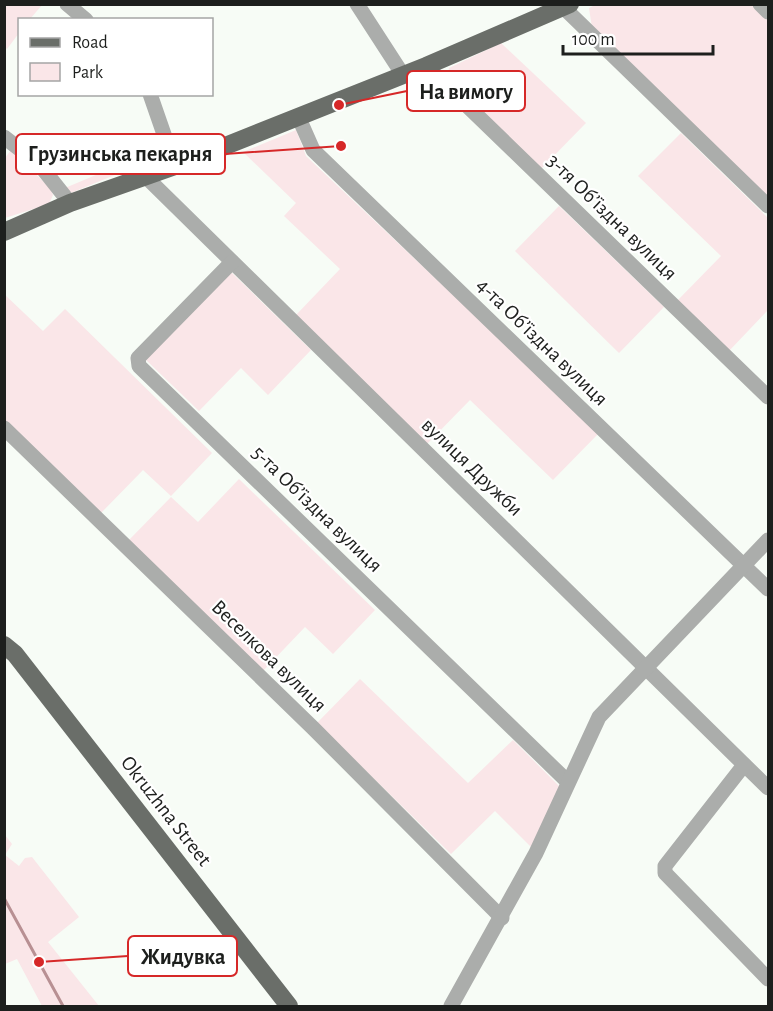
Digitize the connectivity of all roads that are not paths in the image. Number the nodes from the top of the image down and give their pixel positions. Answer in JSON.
{"nodes":[{"id":1,"x":67,"y":4,"type":"edge"},
{"id":2,"x":357,"y":4,"type":"edge"},
{"id":3,"x":760,"y":4,"type":"edge"},
{"id":4,"x":564,"y":6,"type":"edge"},
{"id":5,"x":768,"y":12,"type":"edge"},
{"id":6,"x":84,"y":18,"type":"edge"},
{"id":7,"x":426,"y":66,"type":"junction"},
{"id":8,"x":403,"y":75,"type":"junction"},
{"id":9,"x":151,"y":96,"type":"edge"},
{"id":10,"x":298,"y":116,"type":"junction"},
{"id":11,"x":4,"y":137,"type":"edge"},
{"id":12,"x":175,"y":166,"type":"junction"},
{"id":13,"x":146,"y":177,"type":"junction"},
{"id":14,"x":70,"y":203,"type":"junction"},
{"id":15,"x":768,"y":206,"type":"edge"},
{"id":16,"x":4,"y":232,"type":"edge"},
{"id":17,"x":232,"y":262,"type":"junction"},
{"id":18,"x":768,"y":397,"type":"edge"},
{"id":19,"x":4,"y":428,"type":"edge"},
{"id":20,"x":768,"y":540,"type":"edge"},
{"id":21,"x":745,"y":566,"type":"junction"},
{"id":22,"x":768,"y":589,"type":"edge"},
{"id":23,"x":4,"y":645,"type":"edge"},
{"id":24,"x":646,"y":667,"type":"junction"},
{"id":25,"x":744,"y":765,"type":"junction"},
{"id":26,"x":568,"y":782,"type":"junction"},
{"id":27,"x":768,"y":788,"type":"edge"},
{"id":28,"x":502,"y":918,"type":"junction"},
{"id":29,"x":768,"y":980,"type":"edge"},
{"id":30,"x":289,"y":1006,"type":"edge"},
{"id":31,"x":451,"y":1006,"type":"edge"}],
"edges":[{"from":1,"to":6,"type":"street"},
{"from":2,"to":8,"type":"street"},
{"from":3,"to":5,"type":"street"},
{"from":4,"to":7,"type":"main road"},
{"from":4,"to":15,"type":"street"},
{"from":7,"to":8,"type":"main road"},
{"from":7,"to":18,"type":"street","name":"3-тя Обʼїздна вулиця"},
{"from":8,"to":10,"type":"main road"},
{"from":9,"to":12,"type":"street"},
{"from":10,"to":12,"type":"main road"},
{"from":10,"to":21,"type":"street","name":"4-та Обʼїздна вулиця"},
{"from":11,"to":14,"type":"street"},
{"from":12,"to":13,"type":"main road"},
{"from":13,"to":14,"type":"main road"},
{"from":13,"to":17,"type":"street","name":"вулиця Дружби"},
{"from":14,"to":16,"type":"main road"},
{"from":17,"to":24,"type":"street","name":"вулиця Дружби"},
{"from":17,"to":26,"type":"street","name":"5-та Обʼїздна вулиця"},
{"from":19,"to":28,"type":"street","name":"Веселкова вулиця"},
{"from":20,"to":21,"type":"street"},
{"from":21,"to":22,"type":"street","name":"4-та Обʼїздна вулиця"},
{"from":21,"to":24,"type":"street"},
{"from":23,"to":30,"type":"main road","name":"Okruzhna Street"},
{"from":24,"to":25,"type":"street","name":"вулиця Дружби"},
{"from":24,"to":26,"type":"street"},
{"from":25,"to":27,"type":"street","name":"вулиця Дружби"},
{"from":25,"to":29,"type":"street"},
{"from":26,"to":28,"type":"street"},
{"from":28,"to":31,"type":"street"}]}
